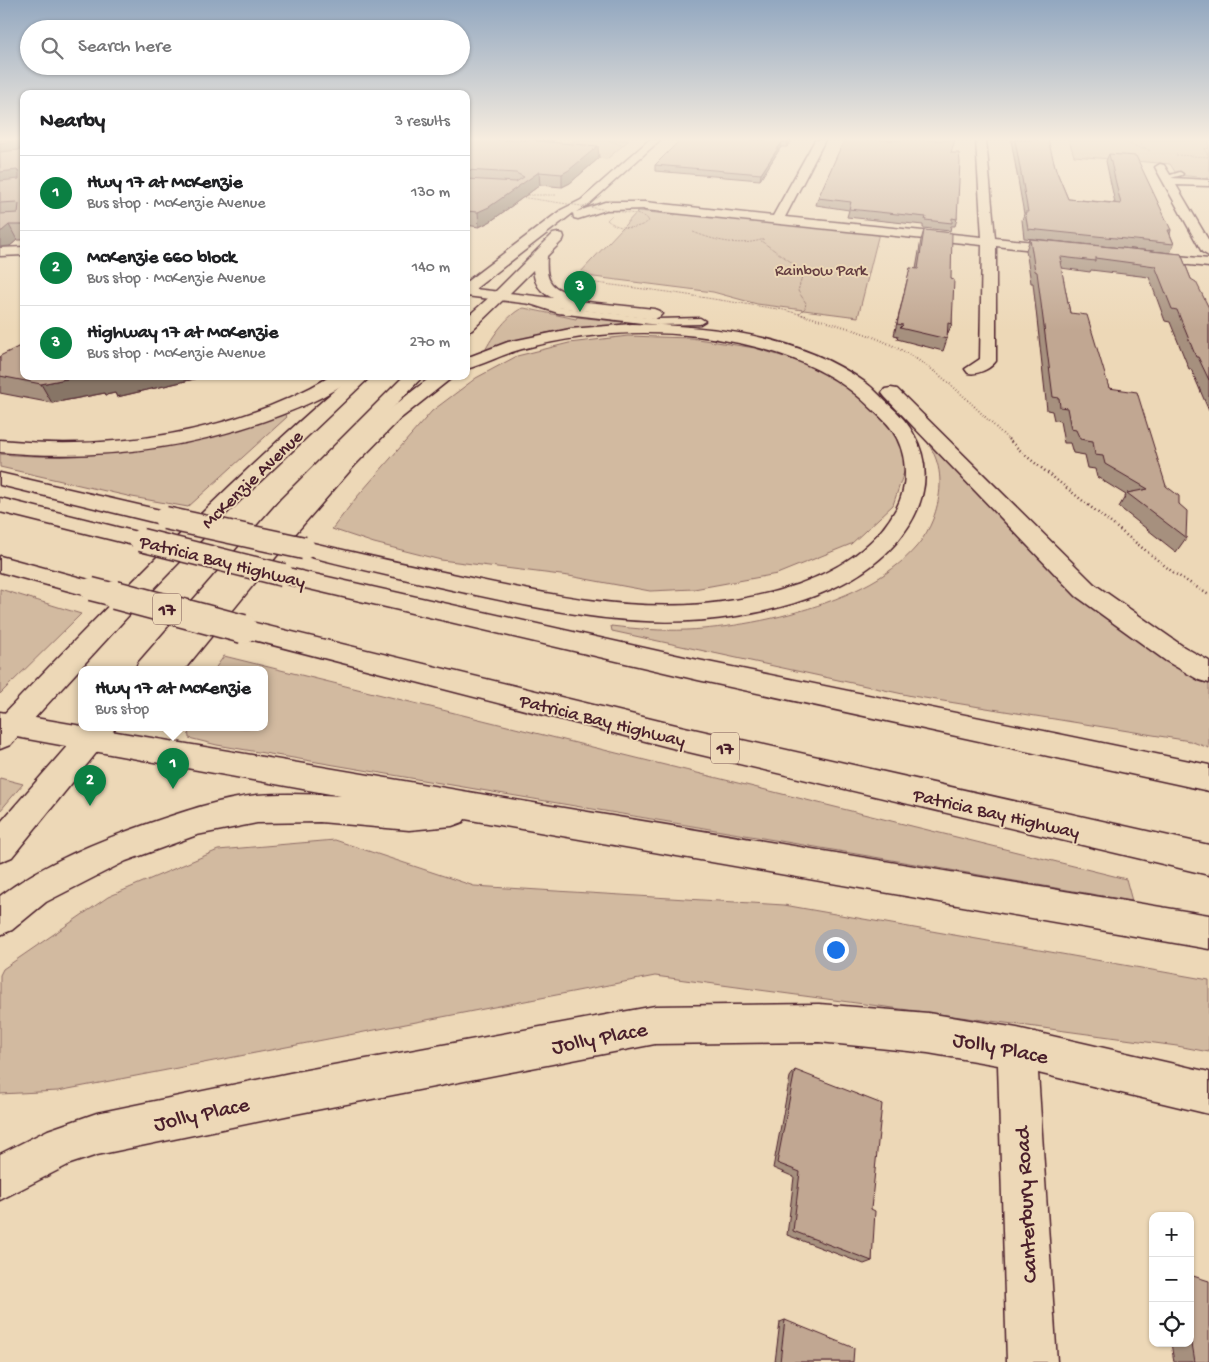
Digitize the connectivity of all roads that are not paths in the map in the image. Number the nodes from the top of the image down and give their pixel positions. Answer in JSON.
{"nodes":[{"id":1,"x":582,"y":204,"type":"edge"},
{"id":2,"x":584,"y":204,"type":"edge"},
{"id":3,"x":632,"y":204,"type":"edge"},
{"id":4,"x":786,"y":204,"type":"edge"},
{"id":5,"x":986,"y":204,"type":"edge"},
{"id":6,"x":1181,"y":204,"type":"edge"},
{"id":7,"x":645,"y":206,"type":"junction"},
{"id":8,"x":578,"y":215,"type":"junction"},
{"id":9,"x":777,"y":220,"type":"junction"},
{"id":10,"x":989,"y":241,"type":"junction"},
{"id":11,"x":1075,"y":250,"type":"edge"},
{"id":12,"x":20,"y":251,"type":"edge"},
{"id":13,"x":0,"y":252,"type":"edge"},
{"id":14,"x":1209,"y":252,"type":"edge"},
{"id":15,"x":540,"y":256,"type":"junction"},
{"id":16,"x":1132,"y":256,"type":"edge"},
{"id":17,"x":1209,"y":264,"type":"edge"},
{"id":18,"x":470,"y":288,"type":"edge"},
{"id":19,"x":470,"y":292,"type":"edge"},
{"id":20,"x":499,"y":296,"type":"junction"},
{"id":21,"x":524,"y":299,"type":"junction"},
{"id":22,"x":602,"y":307,"type":"junction"},
{"id":23,"x":700,"y":321,"type":"junction"},
{"id":24,"x":470,"y":323,"type":"edge"},
{"id":25,"x":470,"y":362,"type":"edge"},
{"id":26,"x":974,"y":369,"type":"dead end"},
{"id":27,"x":337,"y":380,"type":"edge"},
{"id":28,"x":357,"y":380,"type":"edge"},
{"id":29,"x":410,"y":380,"type":"edge"},
{"id":30,"x":440,"y":380,"type":"edge"},
{"id":31,"x":0,"y":446,"type":"edge"},
{"id":32,"x":0,"y":479,"type":"edge"},
{"id":33,"x":0,"y":505,"type":"edge"},
{"id":34,"x":0,"y":564,"type":"edge"},
{"id":35,"x":151,"y":666,"type":"edge"},
{"id":36,"x":172,"y":666,"type":"edge"},
{"id":37,"x":1209,"y":673,"type":"edge"},
{"id":38,"x":4,"y":728,"type":"edge"},
{"id":39,"x":99,"y":732,"type":"edge"},
{"id":40,"x":1209,"y":778,"type":"edge"},
{"id":41,"x":486,"y":808,"type":"junction"},
{"id":42,"x":0,"y":847,"type":"edge"},
{"id":43,"x":1209,"y":860,"type":"edge"},
{"id":44,"x":0,"y":918,"type":"edge"},
{"id":45,"x":1209,"y":932,"type":"edge"},
{"id":46,"x":1017,"y":1048,"type":"junction"},
{"id":47,"x":1209,"y":1093,"type":"edge"},
{"id":48,"x":0,"y":1178,"type":"edge"},
{"id":49,"x":1032,"y":1362,"type":"edge"}],
"edges":[{"from":1,"to":18,"type":"main road"},
{"from":2,"to":8,"type":"main road"},
{"from":3,"to":7,"type":"main road"},
{"from":4,"to":9,"type":"main road"},
{"from":5,"to":10,"type":"main road"},
{"from":6,"to":14,"type":"main road"},
{"from":7,"to":8,"type":"main road"},
{"from":7,"to":9,"type":"main road"},
{"from":8,"to":15,"type":"main road"},
{"from":9,"to":10,"type":"main road"},
{"from":10,"to":11,"type":"main road"},
{"from":10,"to":26,"type":"main road"},
{"from":12,"to":13,"type":"main road"},
{"from":15,"to":20,"type":"main road"},
{"from":15,"to":22,"type":"main road"},
{"from":16,"to":17,"type":"main road"},
{"from":19,"to":20,"type":"main road"},
{"from":20,"to":21,"type":"main road"},
{"from":20,"to":24,"type":"main road"},
{"from":21,"to":22,"type":"main road"},
{"from":21,"to":23,"type":"lane"},
{"from":22,"to":23,"type":"main road"},
{"from":23,"to":37,"type":"main road"},
{"from":25,"to":32,"type":"main road","bridge":true},
{"from":27,"to":31,"type":"main road"},
{"from":28,"to":38,"type":"main road","name":"McKenzie Avenue"},
{"from":29,"to":35,"type":"main road"},
{"from":30,"to":36,"type":"main road"},
{"from":33,"to":40,"type":"main road","name":"Patricia Bay Highway","bridge":true},
{"from":34,"to":43,"type":"main road","name":"Patricia Bay Highway","number":"17","bridge":true},
{"from":38,"to":39,"type":"main road"},
{"from":39,"to":41,"type":"main road"},
{"from":39,"to":42,"type":"main road"},
{"from":41,"to":44,"type":"main road"},
{"from":41,"to":45,"type":"main road"},
{"from":46,"to":47,"type":"main road","name":"Jolly Place"},
{"from":46,"to":48,"type":"main road","name":"Jolly Place"},
{"from":46,"to":49,"type":"main road","name":"Canterbury Road"}]}
